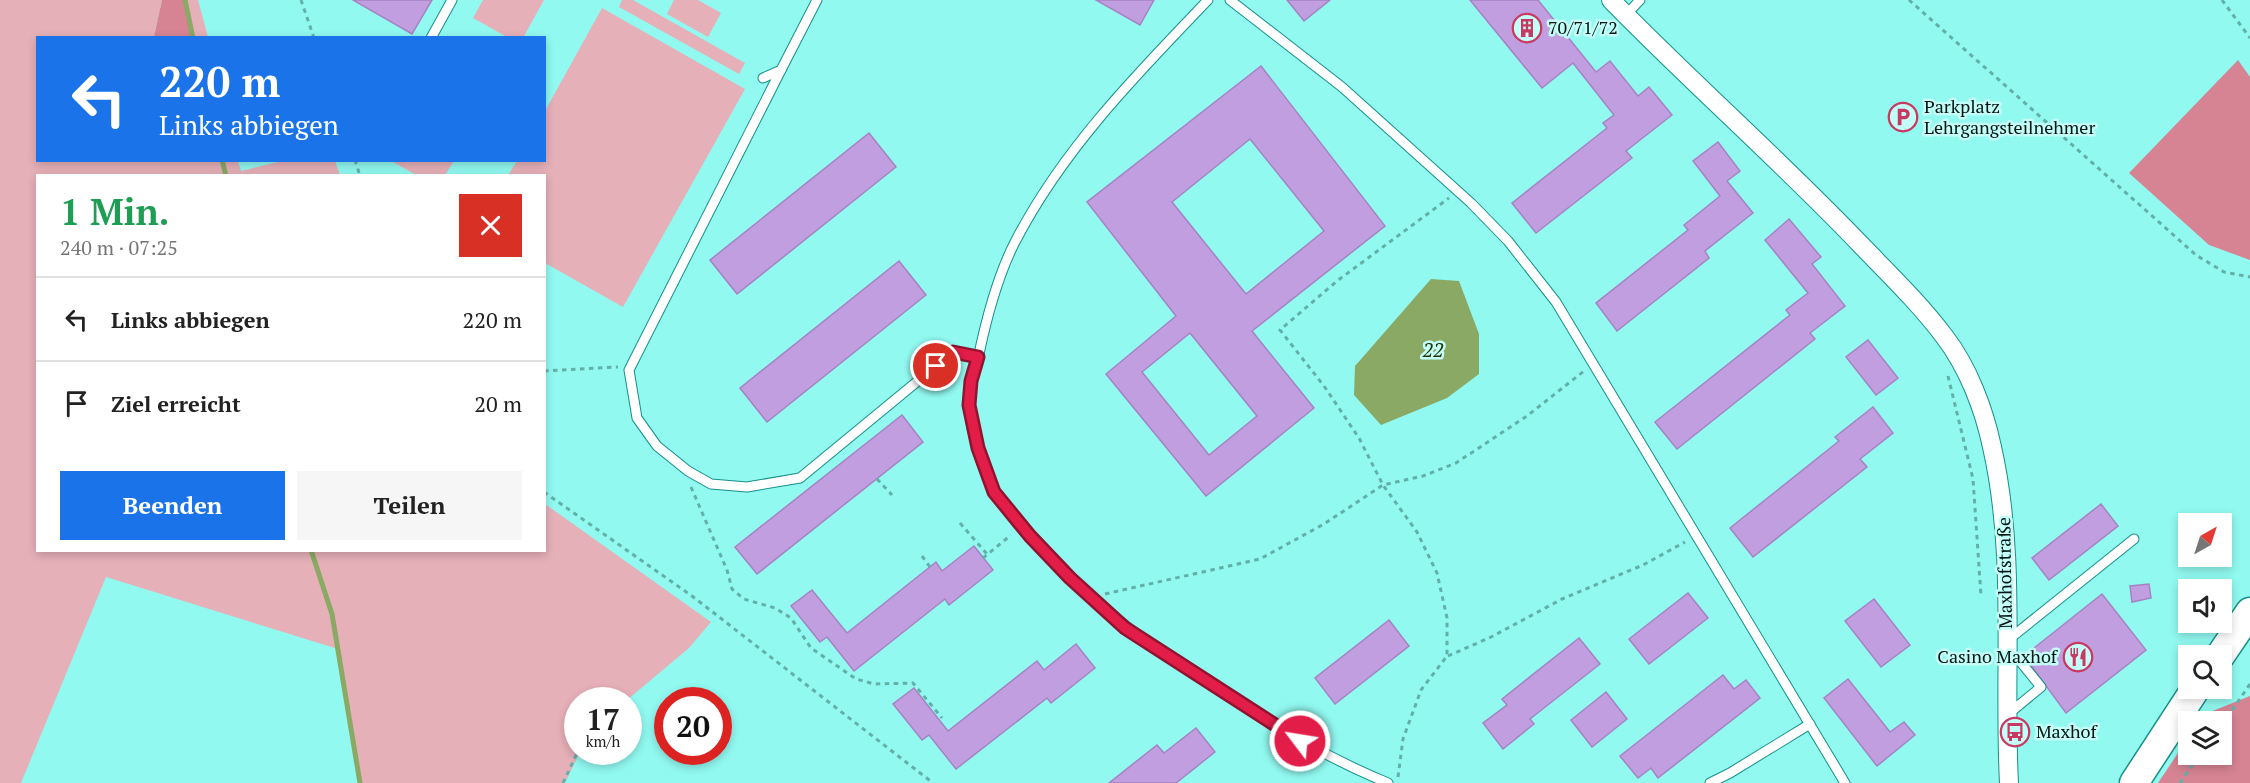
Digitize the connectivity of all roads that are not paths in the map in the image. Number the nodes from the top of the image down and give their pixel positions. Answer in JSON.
{"nodes":[{"id":1,"x":452,"y":0,"type":"edge"},
{"id":2,"x":816,"y":0,"type":"edge"},
{"id":3,"x":1208,"y":0,"type":"edge"},
{"id":4,"x":1230,"y":0,"type":"edge"},
{"id":5,"x":1611,"y":0,"type":"edge"},
{"id":6,"x":1640,"y":0,"type":"edge"},
{"id":7,"x":1626,"y":15,"type":"junction"},
{"id":8,"x":432,"y":36,"type":"edge"},
{"id":9,"x":781,"y":70,"type":"junction"},
{"id":10,"x":763,"y":78,"type":"dead end"},
{"id":11,"x":978,"y":357,"type":"junction"},
{"id":12,"x":2134,"y":539,"type":"dead end"},
{"id":13,"x":2250,"y":612,"type":"edge"},
{"id":14,"x":2006,"y":641,"type":"junction"},
{"id":15,"x":2228,"y":645,"type":"edge"},
{"id":16,"x":2006,"y":660,"type":"junction"},
{"id":17,"x":2189,"y":699,"type":"edge"},
{"id":18,"x":2006,"y":717,"type":"junction"},
{"id":19,"x":1810,"y":724,"type":"junction"},
{"id":20,"x":1388,"y":783,"type":"edge"},
{"id":21,"x":1710,"y":783,"type":"edge"},
{"id":22,"x":1845,"y":783,"type":"edge"},
{"id":23,"x":2009,"y":783,"type":"edge"},
{"id":24,"x":2134,"y":783,"type":"edge"}],
"edges":[{"from":1,"to":8,"type":"lane"},
{"from":2,"to":9,"type":"lane"},
{"from":3,"to":11,"type":"lane"},
{"from":4,"to":19,"type":"lane"},
{"from":5,"to":7,"type":"street","name":"Maxhofstraße"},
{"from":6,"to":7,"type":"lane"},
{"from":7,"to":14,"type":"street","name":"Maxhofstraße"},
{"from":9,"to":10,"type":"lane"},
{"from":9,"to":11,"type":"lane"},
{"from":11,"to":20,"type":"lane"},
{"from":12,"to":14,"type":"lane"},
{"from":13,"to":15,"type":"main road"},
{"from":14,"to":16,"type":"street","name":"Maxhofstraße"},
{"from":16,"to":18,"type":"street","name":"Maxhofstraße"},
{"from":16,"to":18,"type":"lane"},
{"from":17,"to":24,"type":"main road"},
{"from":18,"to":23,"type":"street","name":"Maxhofstraße"},
{"from":19,"to":21,"type":"lane"},
{"from":19,"to":22,"type":"lane"}]}
